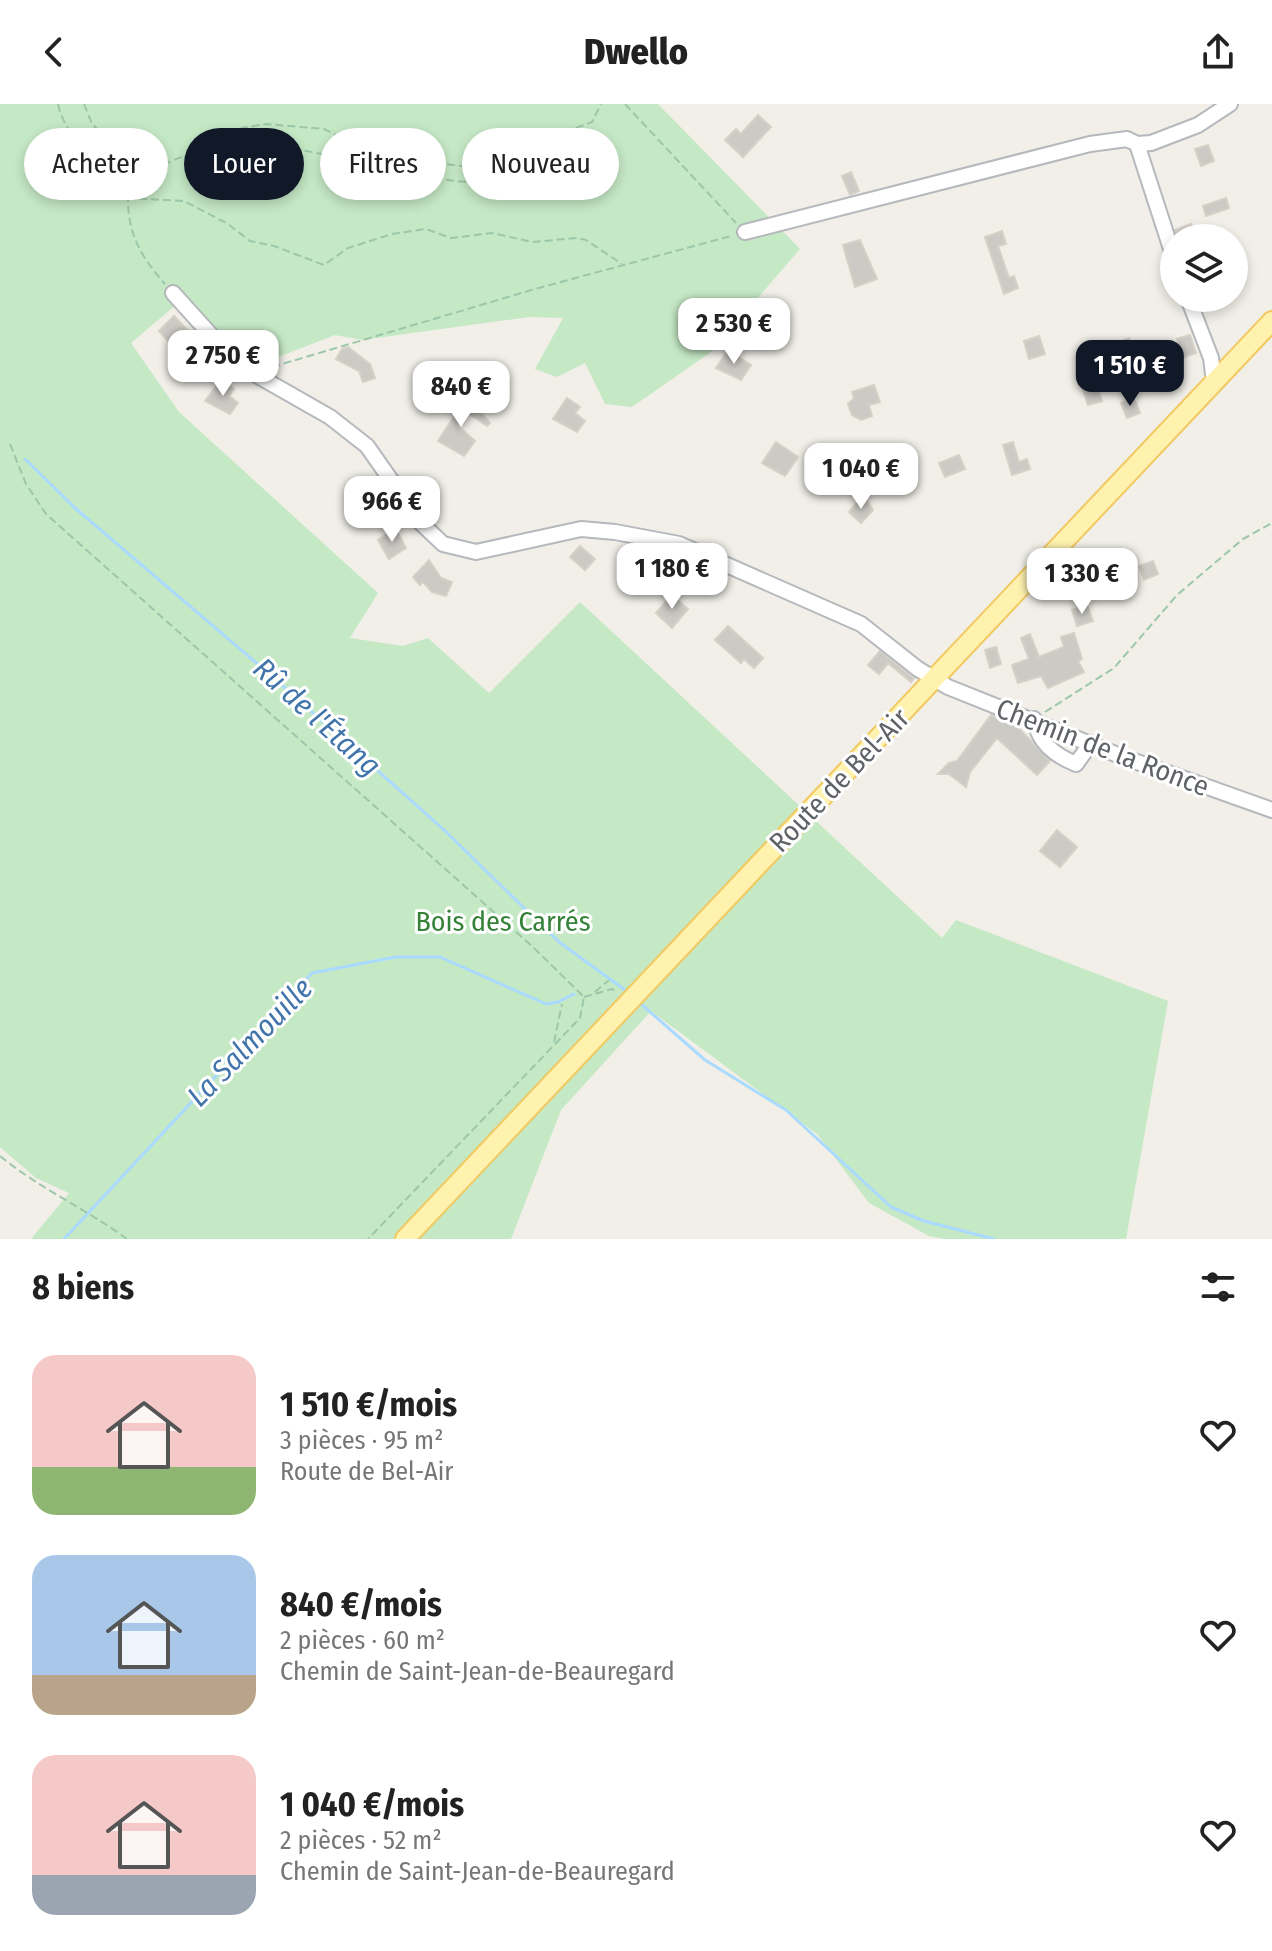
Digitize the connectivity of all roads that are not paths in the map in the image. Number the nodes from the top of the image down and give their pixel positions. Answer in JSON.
{"nodes":[{"id":1,"x":1230,"y":104,"type":"edge"},
{"id":2,"x":1137,"y":144,"type":"junction"},
{"id":3,"x":1163,"y":224,"type":"edge"},
{"id":4,"x":745,"y":232,"type":"road end"},
{"id":5,"x":173,"y":293,"type":"road end"},
{"id":6,"x":1193,"y":312,"type":"edge"},
{"id":7,"x":1272,"y":321,"type":"edge"},
{"id":8,"x":1214,"y":382,"type":"junction"},
{"id":9,"x":934,"y":680,"type":"junction"},
{"id":10,"x":1034,"y":719,"type":"junction"},
{"id":11,"x":1091,"y":743,"type":"junction"},
{"id":12,"x":1272,"y":810,"type":"edge"},
{"id":13,"x":405,"y":1239,"type":"edge"}],
"edges":[{"from":1,"to":2,"type":"street"},
{"from":2,"to":3,"type":"street"},
{"from":2,"to":4,"type":"street"},
{"from":5,"to":9,"type":"street","name":"Chemin de la Ronce"},
{"from":6,"to":8,"type":"street"},
{"from":7,"to":8,"type":"main road","name":"Route de Bel-Air"},
{"from":8,"to":9,"type":"main road","name":"Route de Bel-Air"},
{"from":9,"to":10,"type":"street","name":"Chemin de la Ronce"},
{"from":9,"to":13,"type":"main road","name":"Route de Bel-Air"},
{"from":10,"to":11,"type":"street","name":"Chemin de la Ronce"},
{"from":10,"to":11,"type":"street"},
{"from":11,"to":12,"type":"street","name":"Chemin de la Ronce"}]}
